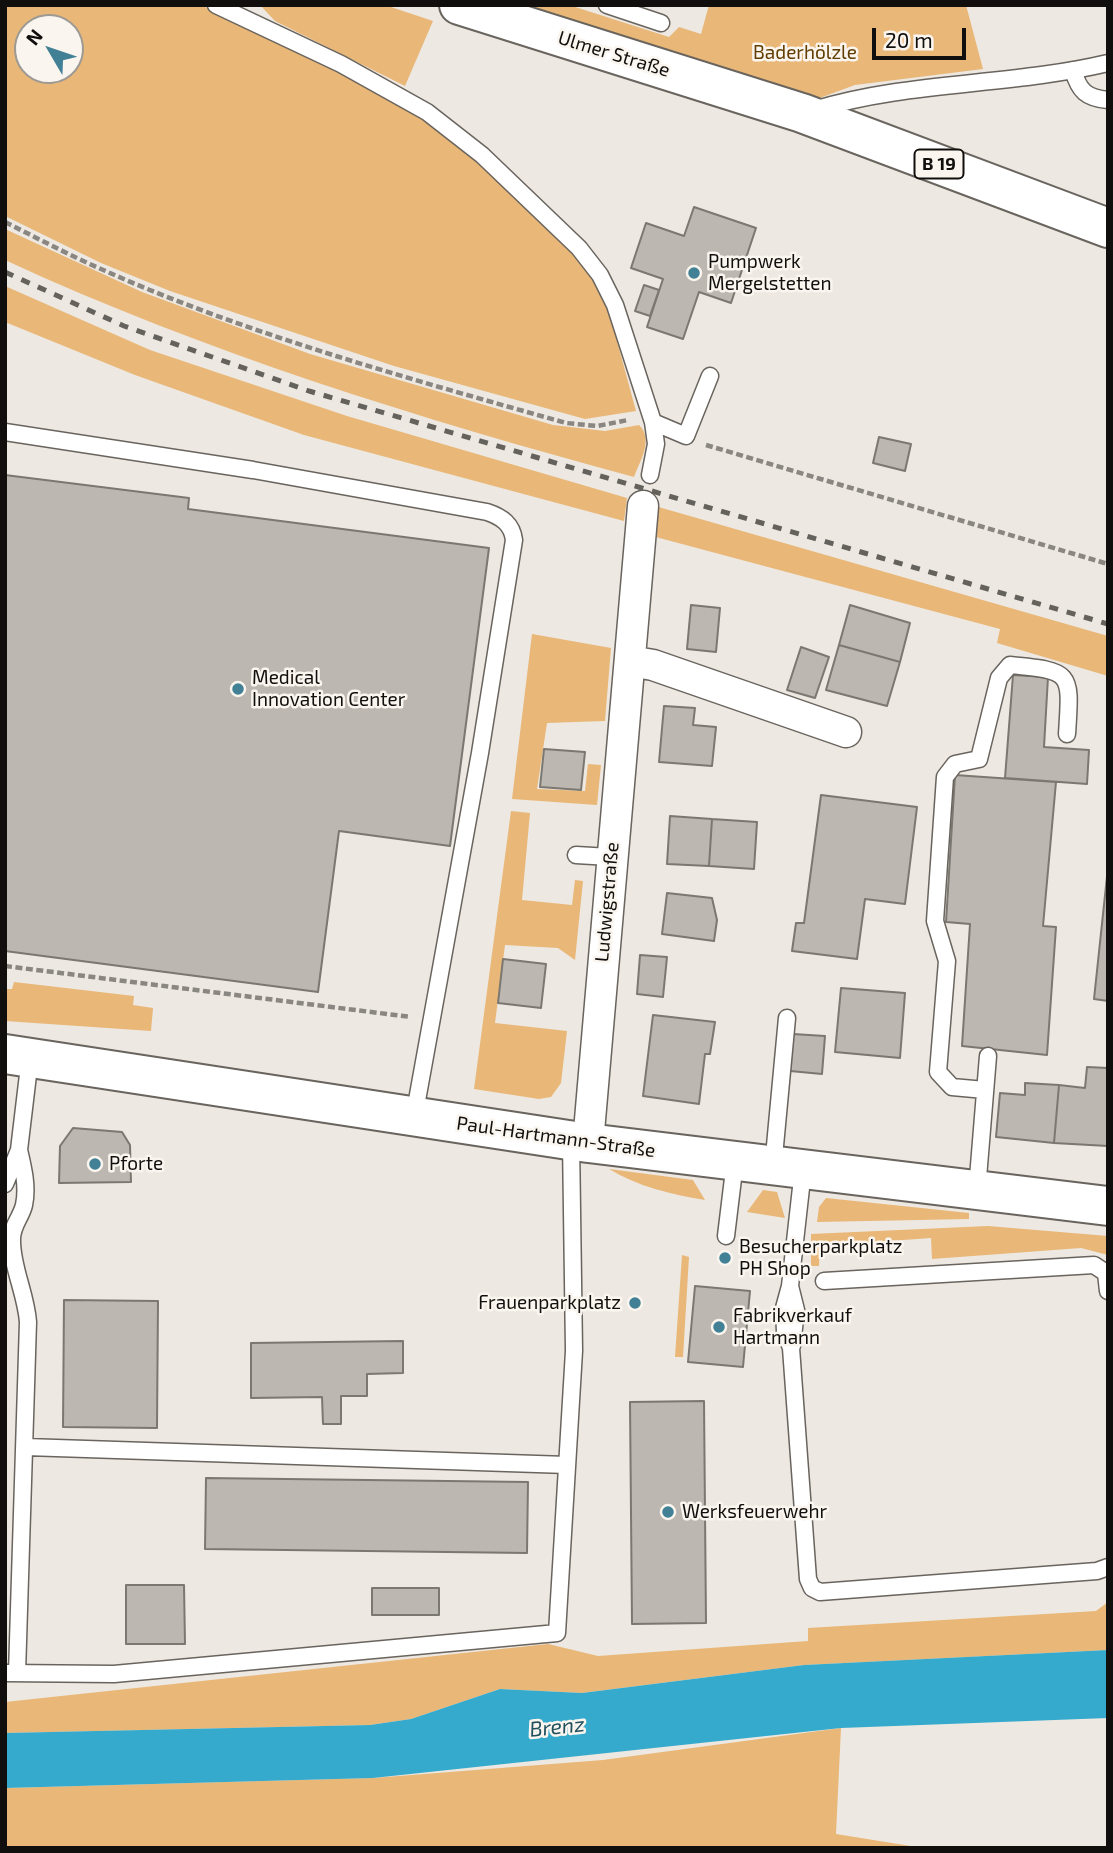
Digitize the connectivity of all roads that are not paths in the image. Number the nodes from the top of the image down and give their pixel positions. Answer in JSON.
{"nodes":[{"id":1,"x":216,"y":5,"type":"edge"},
{"id":2,"x":459,"y":5,"type":"edge"},
{"id":3,"x":607,"y":5,"type":"edge"},
{"id":4,"x":661,"y":23,"type":"dead end"},
{"id":5,"x":1108,"y":63,"type":"edge"},
{"id":6,"x":1073,"y":71,"type":"junction"},
{"id":7,"x":1108,"y":100,"type":"edge"},
{"id":8,"x":786,"y":108,"type":"junction"},
{"id":9,"x":1108,"y":228,"type":"edge"},
{"id":10,"x":710,"y":376,"type":"dead end"},
{"id":11,"x":653,"y":422,"type":"junction"},
{"id":12,"x":5,"y":432,"type":"edge"},
{"id":13,"x":650,"y":475,"type":"dead end"},
{"id":14,"x":643,"y":506,"type":"dead end"},
{"id":15,"x":630,"y":661,"type":"junction"},
{"id":16,"x":846,"y":732,"type":"dead end"},
{"id":17,"x":1067,"y":734,"type":"dead end"},
{"id":18,"x":576,"y":855,"type":"dead end"},
{"id":19,"x":610,"y":857,"type":"junction"},
{"id":20,"x":787,"y":1018,"type":"dead end"},
{"id":21,"x":18,"y":1056,"type":"edge"},
{"id":22,"x":988,"y":1056,"type":"dead end"},
{"id":23,"x":985,"y":1090,"type":"junction"},
{"id":24,"x":414,"y":1117,"type":"junction"},
{"id":25,"x":580,"y":1142,"type":"junction"},
{"id":26,"x":19,"y":1150,"type":"junction"},
{"id":27,"x":735,"y":1162,"type":"junction"},
{"id":28,"x":788,"y":1168,"type":"junction"},
{"id":29,"x":5,"y":1184,"type":"edge"},
{"id":30,"x":977,"y":1190,"type":"junction"},
{"id":31,"x":1108,"y":1206,"type":"edge"},
{"id":32,"x":9,"y":1229,"type":"edge"},
{"id":33,"x":726,"y":1236,"type":"dead end"},
{"id":34,"x":824,"y":1281,"type":"dead end"},
{"id":35,"x":1108,"y":1291,"type":"edge"},
{"id":36,"x":26,"y":1447,"type":"junction"},
{"id":37,"x":567,"y":1465,"type":"junction"},
{"id":38,"x":1108,"y":1567,"type":"edge"},
{"id":39,"x":11,"y":1673,"type":"edge"}],
"edges":[{"from":1,"to":11,"type":"lane"},
{"from":2,"to":8,"type":"main road","name":"Ulmer Straße","number":"B 19"},
{"from":3,"to":4,"type":"lane"},
{"from":5,"to":6,"type":"lane"},
{"from":6,"to":7,"type":"lane"},
{"from":6,"to":8,"type":"lane"},
{"from":8,"to":9,"type":"main road","number":"B 19"},
{"from":10,"to":11,"type":"lane"},
{"from":11,"to":13,"type":"lane"},
{"from":12,"to":24,"type":"lane"},
{"from":14,"to":15,"type":"street","name":"Ludwigstraße"},
{"from":15,"to":16,"type":"street"},
{"from":15,"to":19,"type":"street","name":"Ludwigstraße"},
{"from":17,"to":23,"type":"lane"},
{"from":18,"to":19,"type":"lane"},
{"from":19,"to":25,"type":"street","name":"Ludwigstraße"},
{"from":20,"to":28,"type":"lane"},
{"from":21,"to":24,"type":"main road","name":"Paul-Hartmann-Straße"},
{"from":21,"to":26,"type":"lane"},
{"from":22,"to":23,"type":"lane"},
{"from":23,"to":30,"type":"lane"},
{"from":24,"to":25,"type":"main road","name":"Paul-Hartmann-Straße"},
{"from":25,"to":27,"type":"main road","name":"Paul-Hartmann-Straße"},
{"from":25,"to":37,"type":"lane"},
{"from":26,"to":29,"type":"lane"},
{"from":26,"to":32,"type":"lane"},
{"from":27,"to":28,"type":"main road","name":"Paul-Hartmann-Straße"},
{"from":27,"to":33,"type":"lane"},
{"from":28,"to":30,"type":"main road","name":"Paul-Hartmann-Straße"},
{"from":28,"to":38,"type":"lane"},
{"from":30,"to":31,"type":"main road","name":"Paul-Hartmann-Straße"},
{"from":32,"to":36,"type":"lane"},
{"from":34,"to":35,"type":"lane"},
{"from":36,"to":37,"type":"lane"},
{"from":36,"to":39,"type":"lane"},
{"from":37,"to":39,"type":"lane"}]}
